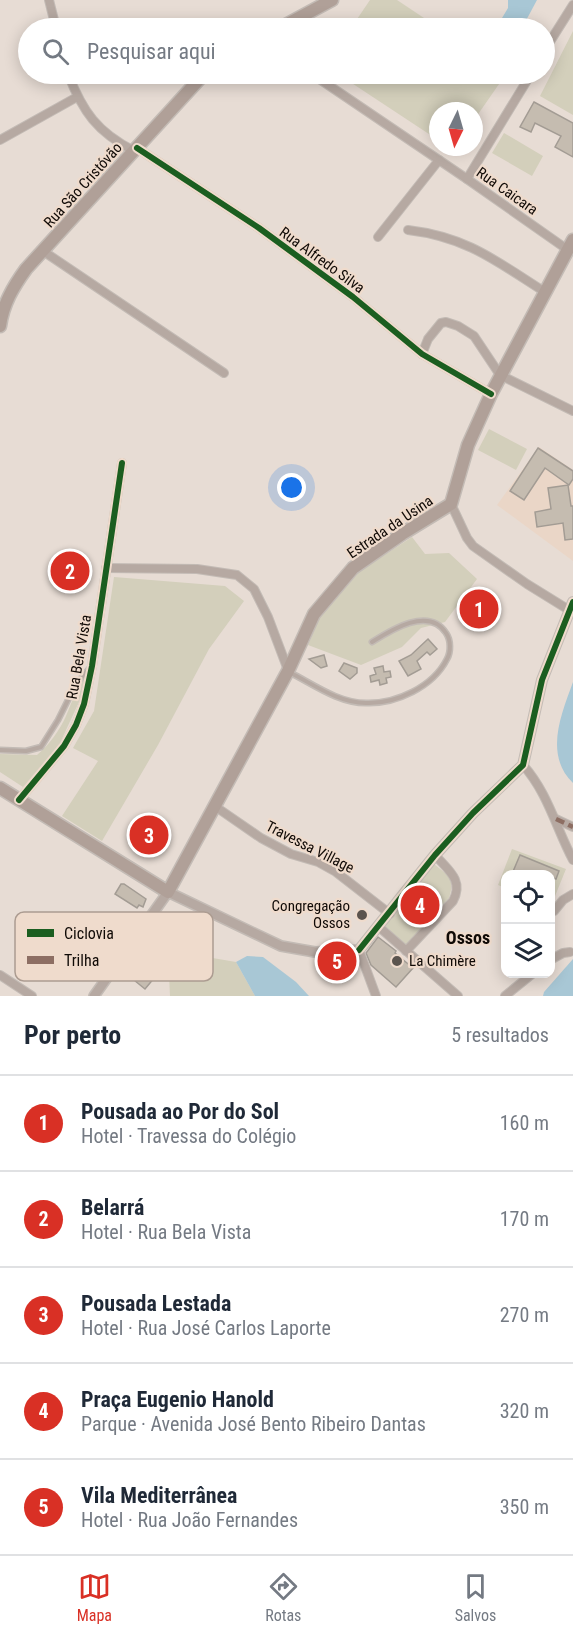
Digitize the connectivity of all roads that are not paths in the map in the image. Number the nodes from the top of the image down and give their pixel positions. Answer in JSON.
{"nodes":[{"id":1,"x":49,"y":0,"type":"edge"},
{"id":2,"x":332,"y":0,"type":"edge"},
{"id":3,"x":573,"y":5,"type":"edge"},
{"id":4,"x":54,"y":18,"type":"edge"},
{"id":5,"x":299,"y":18,"type":"edge"},
{"id":6,"x":555,"y":34,"type":"edge"},
{"id":7,"x":72,"y":84,"type":"edge"},
{"id":8,"x":195,"y":84,"type":"edge"},
{"id":9,"x":327,"y":84,"type":"edge"},
{"id":10,"x":525,"y":84,"type":"edge"},
{"id":11,"x":77,"y":97,"type":"junction"},
{"id":12,"x":0,"y":140,"type":"edge"},
{"id":13,"x":135,"y":149,"type":"junction"},
{"id":14,"x":439,"y":160,"type":"junction"},
{"id":15,"x":467,"y":179,"type":"junction"},
{"id":16,"x":408,"y":230,"type":"dead end"},
{"id":17,"x":378,"y":237,"type":"dead end"},
{"id":18,"x":570,"y":245,"type":"edge"},
{"id":19,"x":42,"y":251,"type":"junction"},
{"id":20,"x":545,"y":292,"type":"junction"},
{"id":21,"x":0,"y":323,"type":"edge"},
{"id":22,"x":422,"y":354,"type":"junction"},
{"id":23,"x":224,"y":373,"type":"dead end"},
{"id":24,"x":500,"y":375,"type":"junction"},
{"id":25,"x":491,"y":394,"type":"junction"},
{"id":26,"x":573,"y":411,"type":"edge"},
{"id":27,"x":122,"y":463,"type":"dead end"},
{"id":28,"x":451,"y":504,"type":"junction"},
{"id":29,"x":106,"y":568,"type":"junction"},
{"id":30,"x":571,"y":606,"type":"edge"},
{"id":31,"x":372,"y":642,"type":"dead end"},
{"id":32,"x":92,"y":666,"type":"junction"},
{"id":33,"x":288,"y":671,"type":"junction"},
{"id":34,"x":0,"y":750,"type":"edge"},
{"id":35,"x":523,"y":765,"type":"junction"},
{"id":36,"x":0,"y":788,"type":"edge"},
{"id":37,"x":19,"y":800,"type":"junction"},
{"id":38,"x":216,"y":807,"type":"junction"},
{"id":39,"x":556,"y":819,"type":"junction"},
{"id":40,"x":573,"y":827,"type":"edge"},
{"id":41,"x":435,"y":855,"type":"junction"},
{"id":42,"x":573,"y":860,"type":"edge"},
{"id":43,"x":168,"y":892,"type":"junction"},
{"id":44,"x":573,"y":894,"type":"edge"},
{"id":45,"x":555,"y":910,"type":"edge"},
{"id":46,"x":154,"y":912,"type":"edge"},
{"id":47,"x":210,"y":912,"type":"edge"},
{"id":48,"x":213,"y":913,"type":"edge"},
{"id":49,"x":390,"y":914,"type":"junction"},
{"id":50,"x":379,"y":927,"type":"junction"},
{"id":51,"x":359,"y":950,"type":"junction"},
{"id":52,"x":406,"y":951,"type":"junction"},
{"id":53,"x":0,"y":975,"type":"edge"},
{"id":54,"x":526,"y":978,"type":"edge"},
{"id":55,"x":105,"y":981,"type":"edge"},
{"id":56,"x":32,"y":996,"type":"edge"},
{"id":57,"x":94,"y":996,"type":"edge"},
{"id":58,"x":376,"y":996,"type":"edge"},
{"id":59,"x":458,"y":996,"type":"edge"},
{"id":60,"x":506,"y":996,"type":"edge"}],
"edges":[{"from":1,"to":4,"type":"street"},
{"from":2,"to":5,"type":"main road"},
{"from":3,"to":6,"type":"street"},
{"from":7,"to":11,"type":"street","name":"Rua Alfredo Silva"},
{"from":8,"to":13,"type":"main road","name":"Rua São Cristóvão"},
{"from":9,"to":14,"type":"street","name":"Rua Caicara"},
{"from":10,"to":15,"type":"street"},
{"from":11,"to":12,"type":"street"},
{"from":11,"to":13,"type":"street","name":"Rua Alfredo Silva"},
{"from":13,"to":19,"type":"main road","name":"Rua São Cristóvão"},
{"from":13,"to":22,"type":"street","name":"Rua Alfredo Silva"},
{"from":14,"to":15,"type":"street","name":"Rua Caicara"},
{"from":14,"to":17,"type":"street"},
{"from":15,"to":18,"type":"street","name":"Rua Caicara"},
{"from":16,"to":20,"type":"street"},
{"from":18,"to":20,"type":"main road","name":"Estrada da Usina"},
{"from":19,"to":21,"type":"main road","name":"Rua São Cristóvão"},
{"from":19,"to":23,"type":"street"},
{"from":20,"to":24,"type":"main road","name":"Estrada da Usina"},
{"from":22,"to":24,"type":"street"},
{"from":22,"to":25,"type":"street","name":"Rua Alfredo Silva"},
{"from":24,"to":25,"type":"main road","name":"Estrada da Usina"},
{"from":24,"to":26,"type":"street"},
{"from":25,"to":28,"type":"main road","name":"Estrada da Usina"},
{"from":27,"to":29,"type":"street","name":"Rua Bela Vista"},
{"from":28,"to":30,"type":"street"},
{"from":28,"to":33,"type":"main road","name":"Estrada da Usina"},
{"from":29,"to":32,"type":"street","name":"Rua Bela Vista"},
{"from":29,"to":33,"type":"street"},
{"from":30,"to":35,"type":"street"},
{"from":31,"to":33,"type":"lane"},
{"from":32,"to":34,"type":"lane"},
{"from":32,"to":37,"type":"street","name":"Rua Bela Vista"},
{"from":33,"to":38,"type":"main road","name":"Estrada da Usina"},
{"from":35,"to":39,"type":"street"},
{"from":35,"to":41,"type":"street"},
{"from":36,"to":37,"type":"main road"},
{"from":37,"to":43,"type":"main road"},
{"from":38,"to":43,"type":"main road","name":"Estrada da Usina"},
{"from":38,"to":49,"type":"street","name":"Travessa Village"},
{"from":39,"to":40,"type":"street"},
{"from":39,"to":42,"type":"street"},
{"from":41,"to":49,"type":"street"},
{"from":41,"to":52,"type":"street"},
{"from":43,"to":46,"type":"street"},
{"from":43,"to":47,"type":"street"},
{"from":44,"to":45,"type":"street"},
{"from":48,"to":51,"type":"street"},
{"from":49,"to":50,"type":"street"},
{"from":50,"to":51,"type":"street"},
{"from":50,"to":52,"type":"street"},
{"from":51,"to":58,"type":"street"},
{"from":52,"to":59,"type":"street"},
{"from":53,"to":56,"type":"street"},
{"from":54,"to":60,"type":"street"},
{"from":55,"to":57,"type":"street"}]}
